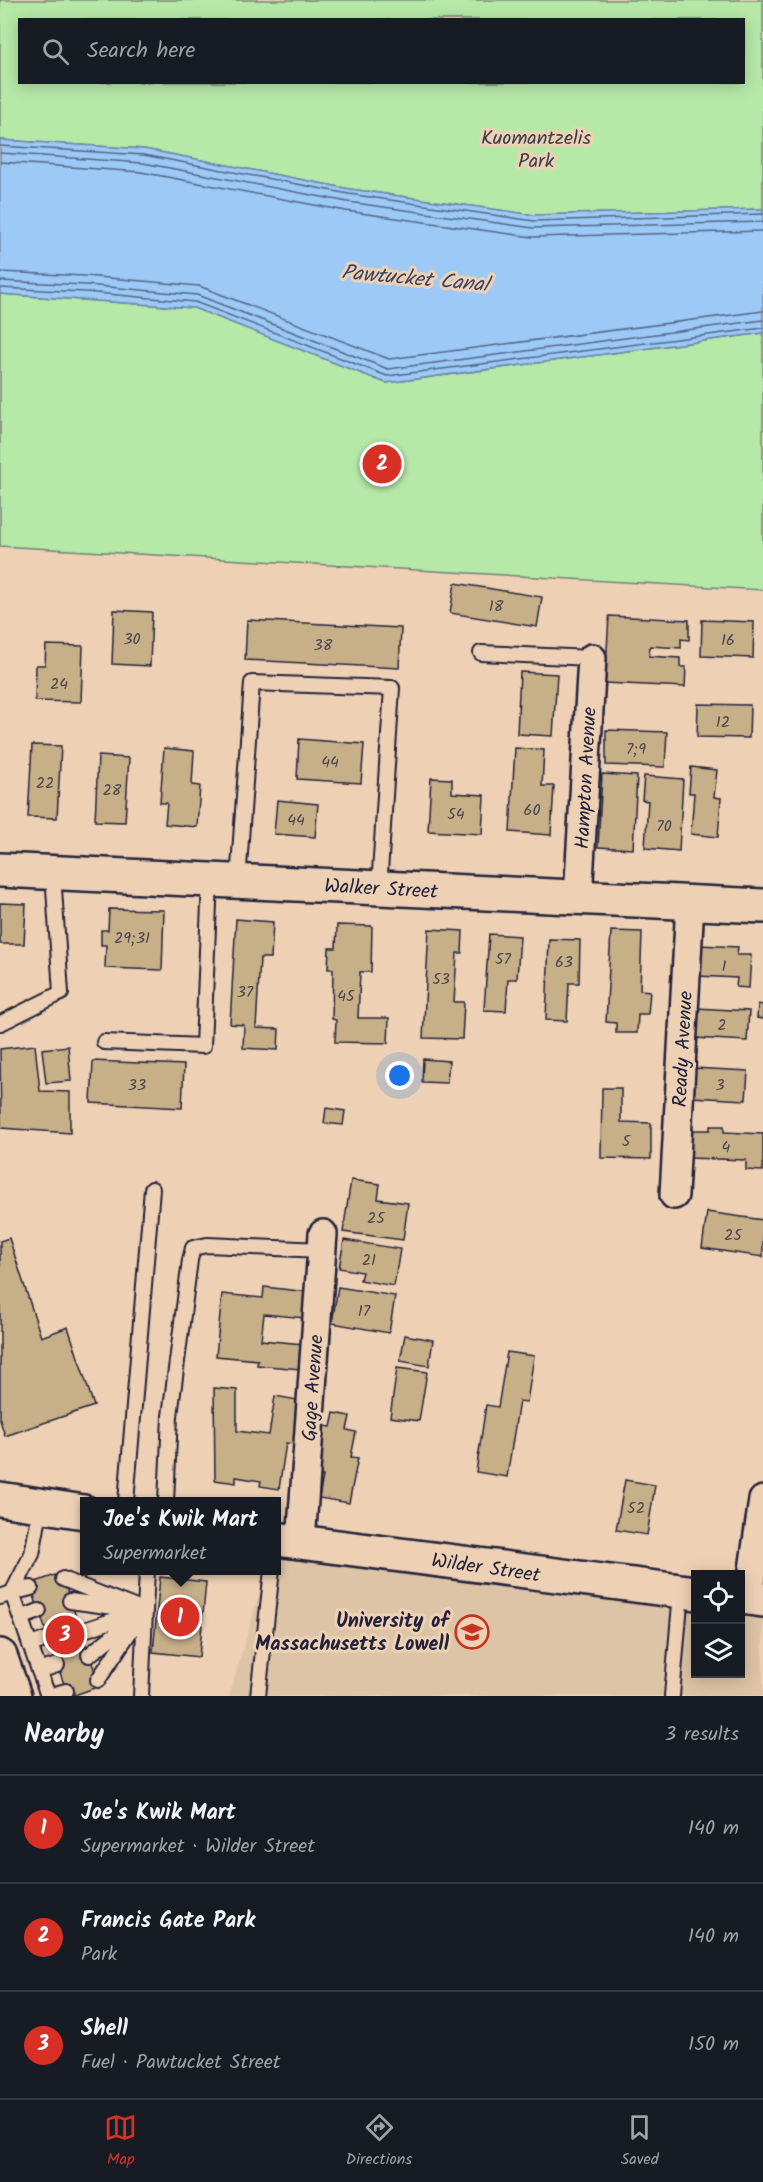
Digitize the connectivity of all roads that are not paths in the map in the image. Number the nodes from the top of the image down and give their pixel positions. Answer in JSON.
{"nodes":[{"id":1,"x":481,"y":653,"type":"dead end"},
{"id":2,"x":592,"y":658,"type":"joint"},
{"id":3,"x":0,"y":870,"type":"edge"},
{"id":4,"x":53,"y":873,"type":"junction"},
{"id":5,"x":224,"y":881,"type":"junction"},
{"id":6,"x":379,"y":888,"type":"junction"},
{"id":7,"x":578,"y":898,"type":"junction"},
{"id":8,"x":690,"y":903,"type":"junction"},
{"id":9,"x":763,"y":906,"type":"edge"},
{"id":10,"x":1,"y":1023,"type":"edge"},
{"id":11,"x":104,"y":1042,"type":"dead end"},
{"id":12,"x":152,"y":1189,"type":"dead end"},
{"id":13,"x":674,"y":1195,"type":"dead end"},
{"id":14,"x":322,"y":1242,"type":"joint"},
{"id":15,"x":126,"y":1497,"type":"edge"},
{"id":16,"x":166,"y":1497,"type":"edge"},
{"id":17,"x":0,"y":1499,"type":"edge"},
{"id":18,"x":41,"y":1506,"type":"junction"},
{"id":19,"x":763,"y":1507,"type":"edge"},
{"id":20,"x":80,"y":1511,"type":"edge"},
{"id":21,"x":288,"y":1540,"type":"edge"},
{"id":22,"x":147,"y":1575,"type":"edge"},
{"id":23,"x":271,"y":1575,"type":"edge"},
{"id":24,"x":63,"y":1579,"type":"dead end"},
{"id":25,"x":31,"y":1588,"type":"dead end"},
{"id":26,"x":688,"y":1592,"type":"edge"},
{"id":27,"x":6,"y":1595,"type":"edge"},
{"id":28,"x":751,"y":1599,"type":"edge"},
{"id":29,"x":70,"y":1601,"type":"dead end"},
{"id":30,"x":39,"y":1611,"type":"dead end"},
{"id":31,"x":144,"y":1611,"type":"junction"},
{"id":32,"x":21,"y":1618,"type":"junction"},
{"id":33,"x":81,"y":1631,"type":"dead end"},
{"id":34,"x":48,"y":1639,"type":"dead end"},
{"id":35,"x":30,"y":1645,"type":"junction"},
{"id":36,"x":89,"y":1655,"type":"dead end"},
{"id":37,"x":0,"y":1656,"type":"edge"},
{"id":38,"x":57,"y":1665,"type":"dead end"},
{"id":39,"x":39,"y":1671,"type":"junction"},
{"id":40,"x":98,"y":1680,"type":"dead end"},
{"id":41,"x":66,"y":1691,"type":"dead end"},
{"id":42,"x":14,"y":1696,"type":"edge"},
{"id":43,"x":141,"y":1696,"type":"edge"},
{"id":44,"x":258,"y":1696,"type":"edge"},
{"id":45,"x":672,"y":1696,"type":"edge"}],
"edges":[{"from":1,"to":2,"type":"lane"},
{"from":2,"to":7,"type":"street","name":"Hampton Avenue"},
{"from":3,"to":4,"type":"street","name":"Walker Street"},
{"from":4,"to":5,"type":"street","name":"Walker Street"},
{"from":4,"to":10,"type":"lane"},
{"from":5,"to":6,"type":"street","name":"Walker Street"},
{"from":5,"to":6,"type":"lane"},
{"from":5,"to":11,"type":"lane"},
{"from":6,"to":7,"type":"street","name":"Walker Street"},
{"from":7,"to":8,"type":"street","name":"Walker Street"},
{"from":8,"to":9,"type":"street","name":"Walker Street"},
{"from":8,"to":13,"type":"street","name":"Ready Avenue"},
{"from":12,"to":15,"type":"lane"},
{"from":14,"to":16,"type":"lane"},
{"from":14,"to":21,"type":"street","name":"Gage Avenue"},
{"from":17,"to":18,"type":"street"},
{"from":18,"to":20,"type":"street"},
{"from":18,"to":27,"type":"lane"},
{"from":19,"to":28,"type":"street"},
{"from":21,"to":26,"type":"street","name":"Wilder Street"},
{"from":22,"to":31,"type":"lane"},
{"from":23,"to":44,"type":"lane"},
{"from":24,"to":31,"type":"lane"},
{"from":25,"to":27,"type":"lane"},
{"from":26,"to":45,"type":"lane"},
{"from":27,"to":32,"type":"lane"},
{"from":29,"to":31,"type":"lane"},
{"from":30,"to":32,"type":"lane"},
{"from":31,"to":33,"type":"lane"},
{"from":31,"to":36,"type":"lane"},
{"from":31,"to":40,"type":"lane"},
{"from":31,"to":43,"type":"lane"},
{"from":32,"to":35,"type":"lane"},
{"from":34,"to":35,"type":"lane"},
{"from":35,"to":39,"type":"lane"},
{"from":37,"to":42,"type":"street"},
{"from":38,"to":39,"type":"lane"},
{"from":39,"to":41,"type":"lane"}]}
